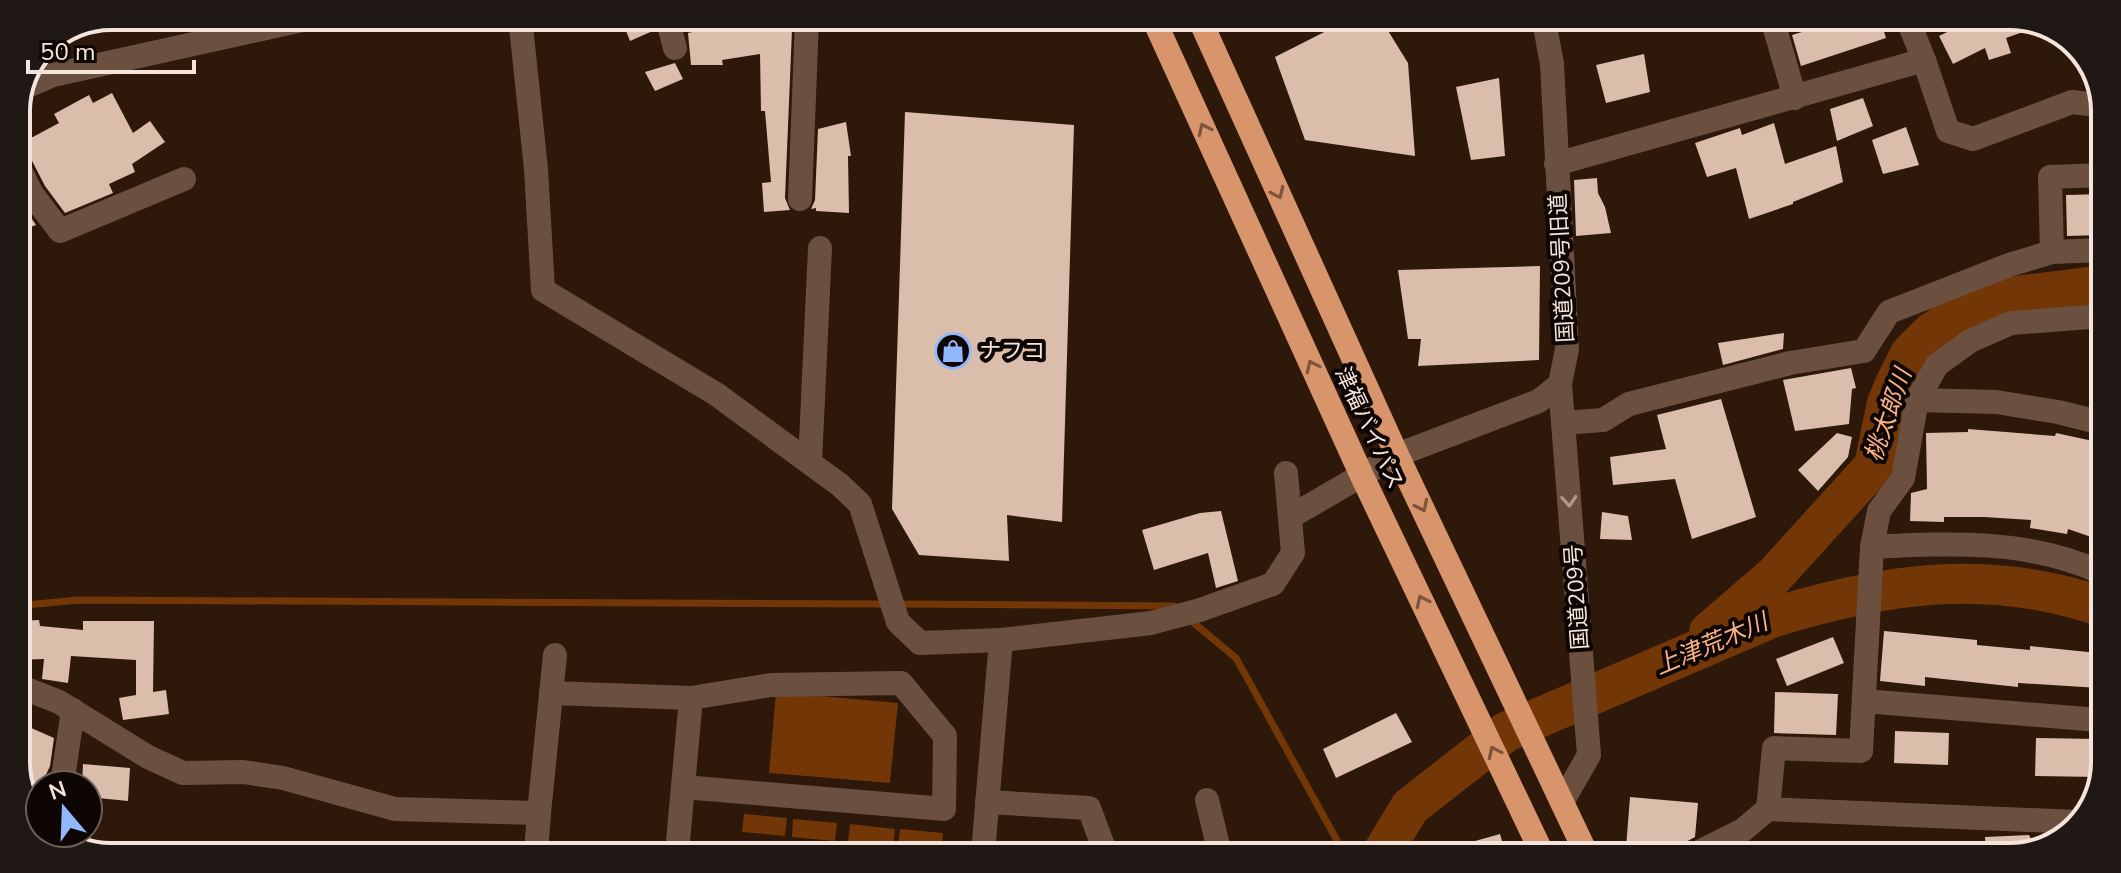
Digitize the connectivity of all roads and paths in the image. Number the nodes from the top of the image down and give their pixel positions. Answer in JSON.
{"nodes":[{"id":1,"x":257,"y":30,"type":"edge"},
{"id":2,"x":521,"y":30,"type":"edge"},
{"id":3,"x":670,"y":30,"type":"edge"},
{"id":4,"x":807,"y":30,"type":"edge"},
{"id":5,"x":1159,"y":30,"type":"edge"},
{"id":6,"x":1205,"y":30,"type":"edge"},
{"id":7,"x":1546,"y":30,"type":"edge"},
{"id":8,"x":1775,"y":30,"type":"edge"},
{"id":9,"x":1912,"y":30,"type":"edge"},
{"id":10,"x":675,"y":48,"type":"dead end"},
{"id":11,"x":1924,"y":60,"type":"junction"},
{"id":12,"x":36,"y":82,"type":"edge"},
{"id":13,"x":1795,"y":98,"type":"junction"},
{"id":14,"x":2091,"y":104,"type":"edge"},
{"id":15,"x":1556,"y":164,"type":"junction"},
{"id":16,"x":2091,"y":175,"type":"edge"},
{"id":17,"x":184,"y":179,"type":"dead end"},
{"id":18,"x":30,"y":190,"type":"edge"},
{"id":19,"x":800,"y":199,"type":"dead end"},
{"id":20,"x":820,"y":248,"type":"dead end"},
{"id":21,"x":2091,"y":250,"type":"edge"},
{"id":22,"x":2052,"y":252,"type":"junction"},
{"id":23,"x":2091,"y":317,"type":"edge"},
{"id":24,"x":1560,"y":384,"type":"junction"},
{"id":25,"x":1917,"y":400,"type":"junction"},
{"id":26,"x":2091,"y":420,"type":"edge"},
{"id":27,"x":1563,"y":423,"type":"junction"},
{"id":28,"x":1397,"y":455,"type":"junction"},
{"id":29,"x":810,"y":463,"type":"junction"},
{"id":30,"x":1286,"y":473,"type":"dead end"},
{"id":31,"x":1362,"y":476,"type":"junction"},
{"id":32,"x":1290,"y":517,"type":"junction"},
{"id":33,"x":1872,"y":547,"type":"junction"},
{"id":34,"x":2091,"y":568,"type":"edge"},
{"id":35,"x":1001,"y":640,"type":"junction"},
{"id":36,"x":555,"y":655,"type":"dead end"},
{"id":37,"x":30,"y":691,"type":"edge"},
{"id":38,"x":551,"y":693,"type":"junction"},
{"id":39,"x":691,"y":698,"type":"junction"},
{"id":40,"x":1864,"y":701,"type":"junction"},
{"id":41,"x":73,"y":710,"type":"junction"},
{"id":42,"x":2091,"y":719,"type":"edge"},
{"id":43,"x":64,"y":769,"type":"edge"},
{"id":44,"x":683,"y":787,"type":"junction"},
{"id":45,"x":1207,"y":800,"type":"dead end"},
{"id":46,"x":987,"y":802,"type":"junction"},
{"id":47,"x":1562,"y":802,"type":"junction"},
{"id":48,"x":1768,"y":809,"type":"junction"},
{"id":49,"x":539,"y":813,"type":"junction"},
{"id":50,"x":2064,"y":821,"type":"edge"},
{"id":51,"x":537,"y":843,"type":"edge"},
{"id":52,"x":678,"y":843,"type":"edge"},
{"id":53,"x":984,"y":843,"type":"edge"},
{"id":54,"x":1102,"y":843,"type":"edge"},
{"id":55,"x":1217,"y":843,"type":"edge"},
{"id":56,"x":1537,"y":843,"type":"edge"},
{"id":57,"x":1581,"y":843,"type":"edge"},
{"id":58,"x":1717,"y":843,"type":"edge"}],
"edges":[{"from":1,"to":12,"type":"street"},
{"from":2,"to":29,"type":"street"},
{"from":3,"to":10,"type":"street"},
{"from":4,"to":19,"type":"street"},
{"from":31,"to":5,"type":"highway","name":"津福バイパス","one_way":true},
{"from":6,"to":28,"type":"highway","name":"津福バイパス","one_way":true},
{"from":7,"to":15,"type":"street","name":"国道209号旧道"},
{"from":8,"to":13,"type":"street"},
{"from":9,"to":11,"type":"street"},
{"from":11,"to":13,"type":"street"},
{"from":11,"to":14,"type":"street"},
{"from":13,"to":15,"type":"street"},
{"from":15,"to":24,"type":"street","name":"国道209号旧道"},
{"from":16,"to":22,"type":"street"},
{"from":17,"to":18,"type":"street"},
{"from":20,"to":29,"type":"street"},
{"from":21,"to":22,"type":"street"},
{"from":22,"to":27,"type":"street"},
{"from":23,"to":25,"type":"street"},
{"from":24,"to":27,"type":"street","name":"国道209号"},
{"from":24,"to":28,"type":"street"},
{"from":25,"to":26,"type":"street"},
{"from":25,"to":33,"type":"street"},
{"from":27,"to":47,"type":"street","name":"国道209号","one_way":true},
{"from":28,"to":31,"type":"street"},
{"from":28,"to":47,"type":"highway","name":"津福バイパス","one_way":true},
{"from":29,"to":35,"type":"street"},
{"from":30,"to":32,"type":"street"},
{"from":31,"to":32,"type":"street"},
{"from":56,"to":31,"type":"highway","name":"津福バイパス","one_way":true},
{"from":32,"to":35,"type":"street"},
{"from":33,"to":34,"type":"street"},
{"from":33,"to":40,"type":"street"},
{"from":35,"to":46,"type":"street"},
{"from":36,"to":38,"type":"street"},
{"from":37,"to":41,"type":"street"},
{"from":38,"to":39,"type":"street"},
{"from":38,"to":49,"type":"street"},
{"from":39,"to":44,"type":"street"},
{"from":39,"to":44,"type":"street"},
{"from":40,"to":42,"type":"street"},
{"from":40,"to":48,"type":"street"},
{"from":41,"to":43,"type":"street"},
{"from":41,"to":49,"type":"street"},
{"from":44,"to":52,"type":"street"},
{"from":45,"to":55,"type":"street"},
{"from":46,"to":53,"type":"street"},
{"from":46,"to":54,"type":"street"},
{"from":47,"to":57,"type":"highway","name":"津福バイパス"},
{"from":48,"to":50,"type":"street"},
{"from":48,"to":58,"type":"street"},
{"from":49,"to":51,"type":"street"}]}
